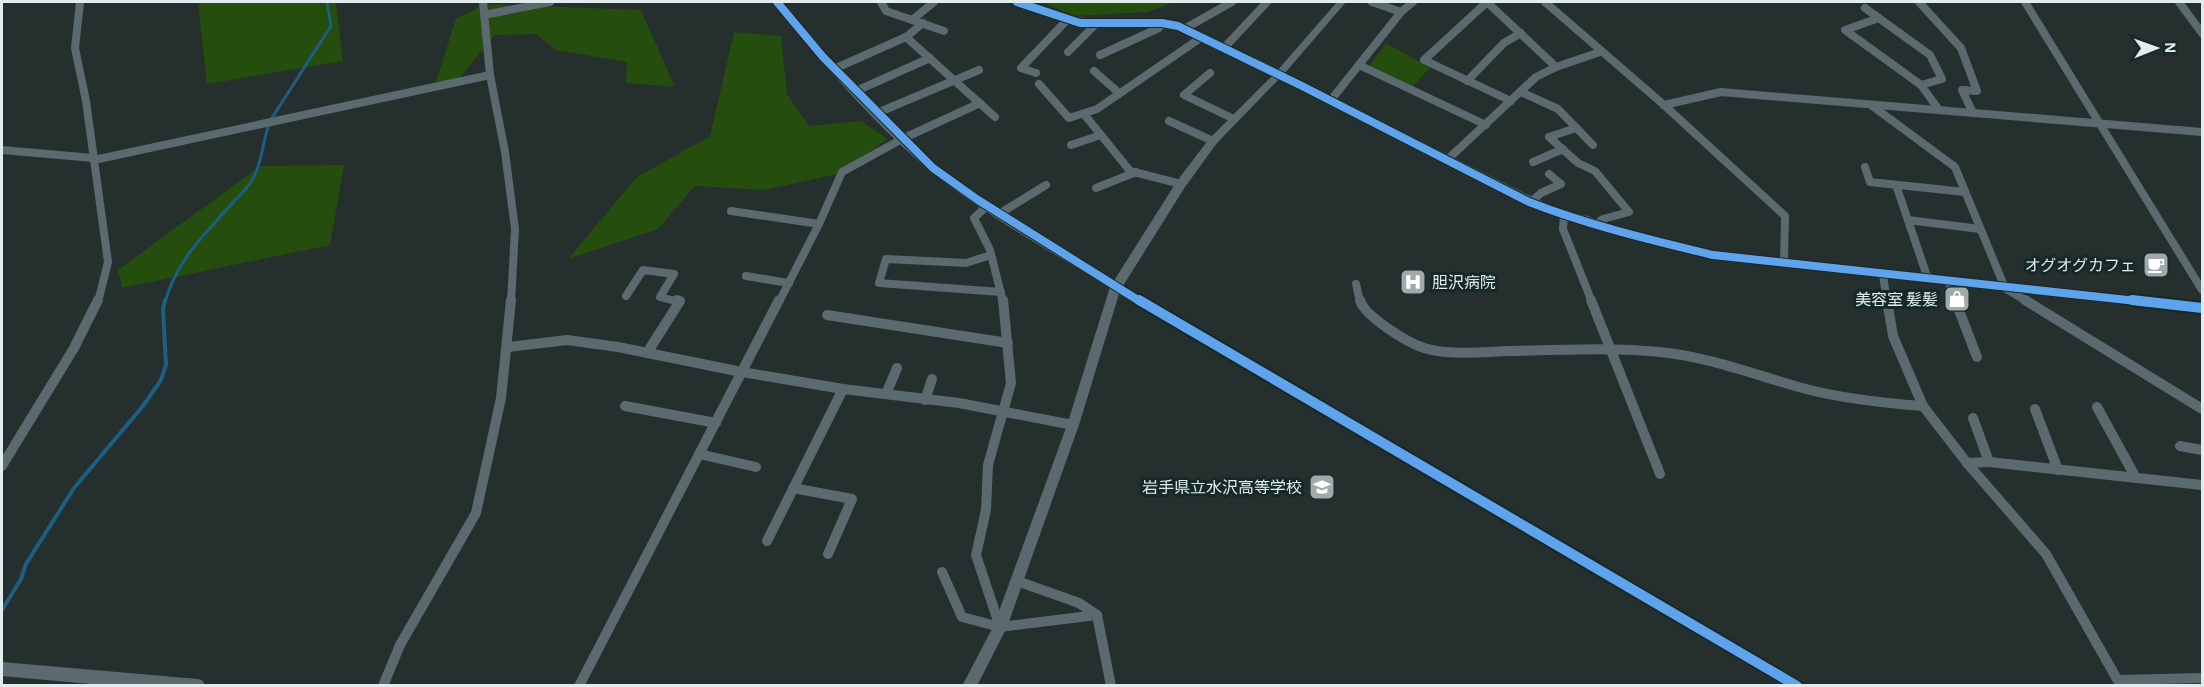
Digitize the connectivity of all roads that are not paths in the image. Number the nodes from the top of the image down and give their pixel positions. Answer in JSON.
{"nodes":[{"id":1,"x":80,"y":2,"type":"edge"},
{"id":2,"x":483,"y":2,"type":"edge"},
{"id":3,"x":550,"y":2,"type":"edge"},
{"id":4,"x":777,"y":2,"type":"edge"},
{"id":5,"x":881,"y":2,"type":"edge"},
{"id":6,"x":934,"y":2,"type":"edge"},
{"id":7,"x":1017,"y":2,"type":"edge"},
{"id":8,"x":1232,"y":2,"type":"edge"},
{"id":9,"x":1267,"y":2,"type":"edge"},
{"id":10,"x":1341,"y":2,"type":"edge"},
{"id":11,"x":1372,"y":2,"type":"edge"},
{"id":12,"x":1413,"y":2,"type":"edge"},
{"id":13,"x":1545,"y":2,"type":"edge"},
{"id":14,"x":1919,"y":2,"type":"edge"},
{"id":15,"x":2025,"y":2,"type":"edge"},
{"id":16,"x":2179,"y":2,"type":"edge"},
{"id":17,"x":1865,"y":8,"type":"dead end"},
{"id":18,"x":1401,"y":12,"type":"junction"},
{"id":19,"x":484,"y":15,"type":"junction"},
{"id":20,"x":1879,"y":18,"type":"junction"},
{"id":21,"x":912,"y":20,"type":"junction"},
{"id":22,"x":1067,"y":20,"type":"junction"},
{"id":23,"x":923,"y":23,"type":"junction"},
{"id":24,"x":1162,"y":23,"type":"junction"},
{"id":25,"x":1095,"y":24,"type":"junction"},
{"id":26,"x":1184,"y":29,"type":"junction"},
{"id":27,"x":944,"y":31,"type":"dead end"},
{"id":28,"x":1521,"y":33,"type":"junction"},
{"id":29,"x":2202,"y":33,"type":"edge"},
{"id":30,"x":906,"y":37,"type":"junction"},
{"id":31,"x":1202,"y":37,"type":"junction"},
{"id":32,"x":1224,"y":48,"type":"junction"},
{"id":33,"x":1068,"y":52,"type":"dead end"},
{"id":34,"x":1600,"y":52,"type":"junction"},
{"id":35,"x":1100,"y":55,"type":"dead end"},
{"id":36,"x":930,"y":58,"type":"junction"},
{"id":37,"x":1359,"y":65,"type":"junction"},
{"id":38,"x":1556,"y":66,"type":"junction"},
{"id":39,"x":834,"y":69,"type":"junction"},
{"id":40,"x":979,"y":70,"type":"dead end"},
{"id":41,"x":1094,"y":71,"type":"dead end"},
{"id":42,"x":1036,"y":73,"type":"dead end"},
{"id":43,"x":1210,"y":73,"type":"dead end"},
{"id":44,"x":1279,"y":74,"type":"junction"},
{"id":45,"x":490,"y":75,"type":"junction"},
{"id":46,"x":956,"y":81,"type":"junction"},
{"id":47,"x":1467,"y":81,"type":"junction"},
{"id":48,"x":1039,"y":84,"type":"dead end"},
{"id":49,"x":1921,"y":85,"type":"junction"},
{"id":50,"x":856,"y":91,"type":"junction"},
{"id":51,"x":1521,"y":92,"type":"junction"},
{"id":52,"x":1119,"y":93,"type":"junction"},
{"id":53,"x":1331,"y":100,"type":"junction"},
{"id":54,"x":1511,"y":101,"type":"junction"},
{"id":55,"x":980,"y":104,"type":"junction"},
{"id":56,"x":1664,"y":105,"type":"junction"},
{"id":57,"x":1871,"y":105,"type":"junction"},
{"id":58,"x":1939,"y":110,"type":"junction"},
{"id":59,"x":877,"y":113,"type":"junction"},
{"id":60,"x":1973,"y":113,"type":"junction"},
{"id":61,"x":1084,"y":114,"type":"junction"},
{"id":62,"x":995,"y":117,"type":"dead end"},
{"id":63,"x":1234,"y":119,"type":"junction"},
{"id":64,"x":1168,"y":121,"type":"dead end"},
{"id":65,"x":1486,"y":124,"type":"junction"},
{"id":66,"x":2100,"y":124,"type":"junction"},
{"id":67,"x":1576,"y":128,"type":"junction"},
{"id":68,"x":2202,"y":132,"type":"edge"},
{"id":69,"x":1101,"y":135,"type":"junction"},
{"id":70,"x":902,"y":139,"type":"junction"},
{"id":71,"x":1213,"y":141,"type":"junction"},
{"id":72,"x":1071,"y":145,"type":"dead end"},
{"id":73,"x":1593,"y":145,"type":"dead end"},
{"id":74,"x":1563,"y":149,"type":"junction"},
{"id":75,"x":2,"y":150,"type":"edge"},
{"id":76,"x":94,"y":159,"type":"junction"},
{"id":77,"x":1447,"y":160,"type":"junction"},
{"id":78,"x":1533,"y":162,"type":"dead end"},
{"id":79,"x":1865,"y":168,"type":"dead end"},
{"id":80,"x":1137,"y":172,"type":"junction"},
{"id":81,"x":1549,"y":174,"type":"dead end"},
{"id":82,"x":1181,"y":184,"type":"junction"},
{"id":83,"x":1047,"y":185,"type":"dead end"},
{"id":84,"x":1896,"y":185,"type":"junction"},
{"id":85,"x":1096,"y":188,"type":"dead end"},
{"id":86,"x":1965,"y":192,"type":"junction"},
{"id":87,"x":1532,"y":201,"type":"junction"},
{"id":88,"x":987,"y":206,"type":"junction"},
{"id":89,"x":731,"y":211,"type":"dead end"},
{"id":90,"x":999,"y":214,"type":"junction"},
{"id":91,"x":1564,"y":215,"type":"junction"},
{"id":92,"x":1908,"y":220,"type":"junction"},
{"id":93,"x":819,"y":224,"type":"junction"},
{"id":94,"x":1596,"y":224,"type":"junction"},
{"id":95,"x":1980,"y":229,"type":"junction"},
{"id":96,"x":991,"y":255,"type":"junction"},
{"id":97,"x":1784,"y":263,"type":"junction"},
{"id":98,"x":1883,"y":274,"type":"junction"},
{"id":99,"x":746,"y":276,"type":"dead end"},
{"id":100,"x":1928,"y":279,"type":"junction"},
{"id":101,"x":1948,"y":281,"type":"junction"},
{"id":102,"x":789,"y":283,"type":"junction"},
{"id":103,"x":1356,"y":284,"type":"dead end"},
{"id":104,"x":1116,"y":287,"type":"junction"},
{"id":105,"x":2005,"y":288,"type":"junction"},
{"id":106,"x":2202,"y":290,"type":"edge"},
{"id":107,"x":1001,"y":292,"type":"junction"},
{"id":108,"x":626,"y":296,"type":"dead end"},
{"id":109,"x":2202,"y":308,"type":"edge"},
{"id":110,"x":827,"y":315,"type":"dead end"},
{"id":111,"x":1008,"y":344,"type":"junction"},
{"id":112,"x":508,"y":347,"type":"junction"},
{"id":113,"x":1610,"y":348,"type":"junction"},
{"id":114,"x":647,"y":353,"type":"junction"},
{"id":115,"x":1977,"y":357,"type":"dead end"},
{"id":116,"x":897,"y":368,"type":"dead end"},
{"id":117,"x":742,"y":372,"type":"junction"},
{"id":118,"x":932,"y":379,"type":"dead end"},
{"id":119,"x":843,"y":389,"type":"junction"},
{"id":120,"x":886,"y":394,"type":"junction"},
{"id":121,"x":925,"y":400,"type":"junction"},
{"id":122,"x":625,"y":406,"type":"dead end"},
{"id":123,"x":1923,"y":406,"type":"junction"},
{"id":124,"x":2097,"y":407,"type":"dead end"},
{"id":125,"x":2035,"y":409,"type":"dead end"},
{"id":126,"x":2202,"y":409,"type":"edge"},
{"id":127,"x":1003,"y":411,"type":"junction"},
{"id":128,"x":1973,"y":418,"type":"dead end"},
{"id":129,"x":716,"y":423,"type":"junction"},
{"id":130,"x":1073,"y":424,"type":"junction"},
{"id":131,"x":2180,"y":446,"type":"dead end"},
{"id":132,"x":2202,"y":450,"type":"edge"},
{"id":133,"x":699,"y":454,"type":"junction"},
{"id":134,"x":1989,"y":462,"type":"junction"},
{"id":135,"x":1967,"y":463,"type":"junction"},
{"id":136,"x":2,"y":466,"type":"edge"},
{"id":137,"x":756,"y":467,"type":"dead end"},
{"id":138,"x":2058,"y":470,"type":"junction"},
{"id":139,"x":1660,"y":474,"type":"dead end"},
{"id":140,"x":2136,"y":478,"type":"junction"},
{"id":141,"x":2202,"y":485,"type":"edge"},
{"id":142,"x":793,"y":488,"type":"junction"},
{"id":143,"x":767,"y":541,"type":"dead end"},
{"id":144,"x":828,"y":554,"type":"dead end"},
{"id":145,"x":942,"y":572,"type":"dead end"},
{"id":146,"x":1017,"y":581,"type":"junction"},
{"id":147,"x":1097,"y":615,"type":"junction"},
{"id":148,"x":1000,"y":627,"type":"junction"},
{"id":149,"x":2,"y":670,"type":"edge"},
{"id":150,"x":2202,"y":678,"type":"edge"},
{"id":151,"x":2120,"y":683,"type":"edge"},
{"id":152,"x":198,"y":686,"type":"edge"},
{"id":153,"x":383,"y":686,"type":"edge"},
{"id":154,"x":579,"y":686,"type":"edge"},
{"id":155,"x":969,"y":686,"type":"edge"},
{"id":156,"x":1111,"y":686,"type":"edge"},
{"id":157,"x":1797,"y":686,"type":"edge"}],
"edges":[{"from":1,"to":76,"type":"street"},
{"from":2,"to":19,"type":"street"},
{"from":3,"to":19,"type":"street"},
{"from":4,"to":39,"type":"street"},
{"from":5,"to":21,"type":"street"},
{"from":6,"to":21,"type":"street"},
{"from":7,"to":22,"type":"street"},
{"from":8,"to":26,"type":"street"},
{"from":9,"to":32,"type":"street"},
{"from":10,"to":44,"type":"street"},
{"from":11,"to":18,"type":"street"},
{"from":12,"to":18,"type":"street"},
{"from":13,"to":34,"type":"street"},
{"from":14,"to":60,"type":"street"},
{"from":15,"to":66,"type":"street"},
{"from":16,"to":29,"type":"street"},
{"from":17,"to":20,"type":"street"},
{"from":18,"to":37,"type":"street"},
{"from":19,"to":45,"type":"street"},
{"from":20,"to":49,"type":"street"},
{"from":20,"to":49,"type":"street"},
{"from":21,"to":23,"type":"street"},
{"from":22,"to":25,"type":"street"},
{"from":22,"to":42,"type":"street"},
{"from":23,"to":27,"type":"street"},
{"from":23,"to":30,"type":"street"},
{"from":24,"to":25,"type":"street"},
{"from":24,"to":26,"type":"street"},
{"from":24,"to":35,"type":"street"},
{"from":25,"to":33,"type":"street"},
{"from":26,"to":31,"type":"street"},
{"from":28,"to":38,"type":"street"},
{"from":28,"to":47,"type":"street"},
{"from":28,"to":47,"type":"street"},
{"from":30,"to":36,"type":"street"},
{"from":30,"to":39,"type":"street"},
{"from":31,"to":32,"type":"street"},
{"from":31,"to":52,"type":"street"},
{"from":32,"to":44,"type":"street"},
{"from":34,"to":38,"type":"street"},
{"from":34,"to":56,"type":"street"},
{"from":36,"to":46,"type":"street"},
{"from":36,"to":50,"type":"street"},
{"from":37,"to":53,"type":"street"},
{"from":37,"to":65,"type":"street"},
{"from":38,"to":51,"type":"street"},
{"from":39,"to":50,"type":"street"},
{"from":40,"to":46,"type":"street"},
{"from":41,"to":52,"type":"street"},
{"from":43,"to":63,"type":"street"},
{"from":44,"to":53,"type":"street"},
{"from":44,"to":63,"type":"street"},
{"from":45,"to":76,"type":"street"},
{"from":45,"to":112,"type":"street"},
{"from":46,"to":55,"type":"street"},
{"from":46,"to":59,"type":"street"},
{"from":47,"to":54,"type":"street"},
{"from":48,"to":61,"type":"street"},
{"from":49,"to":58,"type":"street"},
{"from":50,"to":59,"type":"street"},
{"from":51,"to":54,"type":"street"},
{"from":51,"to":67,"type":"street"},
{"from":52,"to":61,"type":"street"},
{"from":53,"to":77,"type":"street"},
{"from":54,"to":65,"type":"street"},
{"from":55,"to":62,"type":"street"},
{"from":55,"to":70,"type":"street"},
{"from":56,"to":57,"type":"street"},
{"from":56,"to":97,"type":"street"},
{"from":57,"to":58,"type":"street"},
{"from":57,"to":86,"type":"street"},
{"from":58,"to":60,"type":"street"},
{"from":59,"to":70,"type":"street"},
{"from":60,"to":66,"type":"street"},
{"from":61,"to":69,"type":"street"},
{"from":63,"to":71,"type":"street"},
{"from":64,"to":71,"type":"street"},
{"from":65,"to":77,"type":"street"},
{"from":66,"to":68,"type":"street"},
{"from":66,"to":106,"type":"street"},
{"from":67,"to":73,"type":"street"},
{"from":67,"to":74,"type":"street"},
{"from":69,"to":72,"type":"street"},
{"from":69,"to":80,"type":"street"},
{"from":70,"to":88,"type":"street"},
{"from":70,"to":93,"type":"street"},
{"from":71,"to":82,"type":"street"},
{"from":74,"to":78,"type":"street"},
{"from":74,"to":94,"type":"street"},
{"from":75,"to":76,"type":"street"},
{"from":76,"to":136,"type":"street"},
{"from":77,"to":87,"type":"street"},
{"from":79,"to":84,"type":"street"},
{"from":80,"to":82,"type":"street"},
{"from":80,"to":85,"type":"street"},
{"from":81,"to":87,"type":"street"},
{"from":82,"to":104,"type":"street"},
{"from":83,"to":90,"type":"street"},
{"from":84,"to":86,"type":"street"},
{"from":84,"to":92,"type":"street"},
{"from":86,"to":95,"type":"street"},
{"from":87,"to":91,"type":"street"},
{"from":88,"to":90,"type":"street"},
{"from":88,"to":96,"type":"street"},
{"from":89,"to":93,"type":"street"},
{"from":90,"to":104,"type":"street"},
{"from":91,"to":94,"type":"street"},
{"from":91,"to":113,"type":"street"},
{"from":92,"to":95,"type":"street"},
{"from":92,"to":100,"type":"street"},
{"from":93,"to":102,"type":"street"},
{"from":94,"to":97,"type":"street"},
{"from":95,"to":105,"type":"street"},
{"from":96,"to":107,"type":"street"},
{"from":96,"to":107,"type":"street"},
{"from":97,"to":98,"type":"street"},
{"from":98,"to":100,"type":"street"},
{"from":98,"to":123,"type":"street"},
{"from":99,"to":102,"type":"street"},
{"from":100,"to":101,"type":"street"},
{"from":101,"to":105,"type":"street"},
{"from":101,"to":115,"type":"street"},
{"from":102,"to":117,"type":"street"},
{"from":103,"to":113,"type":"street"},
{"from":104,"to":130,"type":"street"},
{"from":104,"to":157,"type":"street"},
{"from":105,"to":109,"type":"street"},
{"from":105,"to":126,"type":"street"},
{"from":107,"to":111,"type":"street"},
{"from":108,"to":114,"type":"street"},
{"from":110,"to":111,"type":"street"},
{"from":111,"to":127,"type":"street"},
{"from":112,"to":114,"type":"street"},
{"from":112,"to":153,"type":"street"},
{"from":113,"to":123,"type":"street"},
{"from":113,"to":139,"type":"street"},
{"from":114,"to":117,"type":"street"},
{"from":116,"to":120,"type":"street"},
{"from":117,"to":119,"type":"street"},
{"from":117,"to":129,"type":"street"},
{"from":118,"to":121,"type":"street"},
{"from":119,"to":120,"type":"street"},
{"from":119,"to":142,"type":"street"},
{"from":120,"to":121,"type":"street"},
{"from":121,"to":127,"type":"street"},
{"from":122,"to":129,"type":"street"},
{"from":123,"to":135,"type":"street"},
{"from":124,"to":140,"type":"street"},
{"from":125,"to":138,"type":"street"},
{"from":127,"to":130,"type":"street"},
{"from":127,"to":148,"type":"street"},
{"from":128,"to":134,"type":"street"},
{"from":129,"to":133,"type":"street"},
{"from":130,"to":146,"type":"street"},
{"from":131,"to":132,"type":"street"},
{"from":133,"to":137,"type":"street"},
{"from":133,"to":154,"type":"street"},
{"from":134,"to":135,"type":"street"},
{"from":134,"to":138,"type":"street"},
{"from":135,"to":151,"type":"street"},
{"from":138,"to":140,"type":"street"},
{"from":140,"to":141,"type":"street"},
{"from":142,"to":143,"type":"street"},
{"from":142,"to":144,"type":"street"},
{"from":145,"to":148,"type":"street"},
{"from":146,"to":147,"type":"street"},
{"from":146,"to":148,"type":"street"},
{"from":147,"to":148,"type":"street"},
{"from":147,"to":156,"type":"street"},
{"from":148,"to":155,"type":"street"},
{"from":149,"to":152,"type":"street"},
{"from":150,"to":151,"type":"street"}]}
